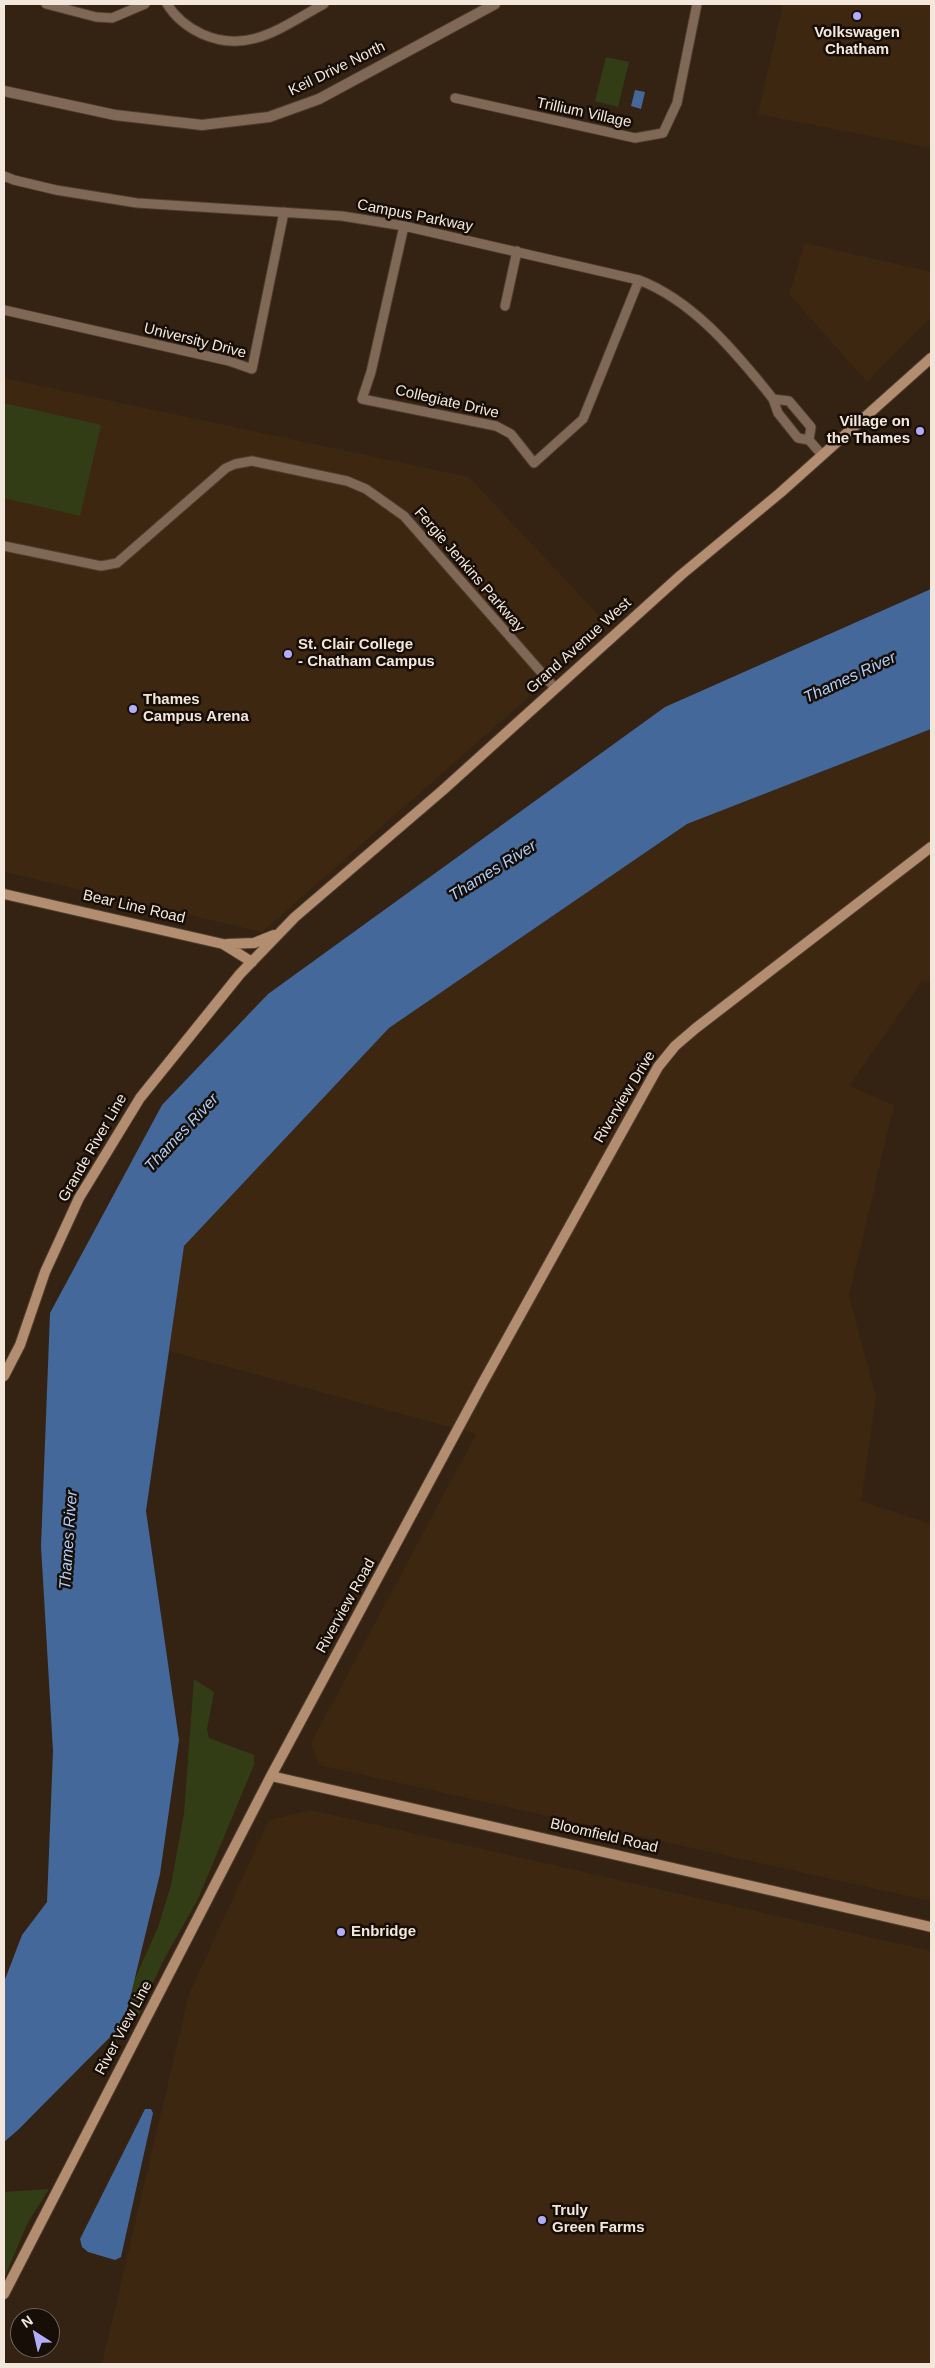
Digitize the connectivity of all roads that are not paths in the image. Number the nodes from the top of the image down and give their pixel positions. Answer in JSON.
{"nodes":[{"id":1,"x":46,"y":4,"type":"edge"},
{"id":2,"x":145,"y":4,"type":"edge"},
{"id":3,"x":167,"y":4,"type":"edge"},
{"id":4,"x":324,"y":4,"type":"edge"},
{"id":5,"x":495,"y":4,"type":"edge"},
{"id":6,"x":697,"y":4,"type":"edge"},
{"id":7,"x":4,"y":91,"type":"edge"},
{"id":8,"x":455,"y":98,"type":"dead end"},
{"id":9,"x":4,"y":176,"type":"edge"},
{"id":10,"x":284,"y":212,"type":"junction"},
{"id":11,"x":404,"y":226,"type":"junction"},
{"id":12,"x":517,"y":251,"type":"junction"},
{"id":13,"x":638,"y":280,"type":"junction"},
{"id":14,"x":505,"y":306,"type":"dead end"},
{"id":15,"x":4,"y":310,"type":"edge"},
{"id":16,"x":931,"y":358,"type":"edge"},
{"id":17,"x":774,"y":399,"type":"junction"},
{"id":18,"x":809,"y":440,"type":"junction"},
{"id":19,"x":822,"y":454,"type":"junction"},
{"id":20,"x":4,"y":546,"type":"edge"},
{"id":21,"x":555,"y":688,"type":"junction"},
{"id":22,"x":931,"y":847,"type":"edge"},
{"id":23,"x":4,"y":894,"type":"edge"},
{"id":24,"x":287,"y":926,"type":"junction"},
{"id":25,"x":223,"y":944,"type":"junction"},
{"id":26,"x":252,"y":962,"type":"junction"},
{"id":27,"x":4,"y":1376,"type":"edge"},
{"id":28,"x":448,"y":1450,"type":"joint"},
{"id":29,"x":271,"y":1776,"type":"junction"},
{"id":30,"x":931,"y":1927,"type":"edge"},
{"id":31,"x":4,"y":2294,"type":"edge"}],
"edges":[{"from":1,"to":2,"type":"street"},
{"from":3,"to":4,"type":"street"},
{"from":5,"to":7,"type":"street","name":"Keil Drive North"},
{"from":6,"to":8,"type":"street","name":"Trillium Village"},
{"from":9,"to":10,"type":"street","name":"Campus Parkway"},
{"from":10,"to":11,"type":"street","name":"Campus Parkway"},
{"from":10,"to":15,"type":"street","name":"University Drive"},
{"from":11,"to":12,"type":"street","name":"Campus Parkway"},
{"from":11,"to":13,"type":"street","name":"Collegiate Drive"},
{"from":12,"to":13,"type":"street","name":"Campus Parkway"},
{"from":12,"to":14,"type":"street"},
{"from":13,"to":17,"type":"street","name":"Campus Parkway"},
{"from":16,"to":19,"type":"main road","name":"Grand Avenue West"},
{"from":17,"to":18,"type":"street","name":"Campus Parkway"},
{"from":17,"to":18,"type":"street","name":"Campus Parkway"},
{"from":18,"to":19,"type":"street","name":"Campus Parkway"},
{"from":19,"to":21,"type":"main road","name":"Grand Avenue West"},
{"from":20,"to":21,"type":"street","name":"Fergie Jenkins Parkway"},
{"from":21,"to":24,"type":"main road","name":"Grand Avenue West"},
{"from":22,"to":28,"type":"main road","name":"Riverview Drive"},
{"from":23,"to":25,"type":"main road","name":"Bear Line Road"},
{"from":24,"to":25,"type":"main road"},
{"from":24,"to":26,"type":"main road","name":"Grand Avenue West"},
{"from":25,"to":26,"type":"main road","name":"Bear Line Road"},
{"from":26,"to":27,"type":"main road","name":"Grande River Line"},
{"from":28,"to":29,"type":"main road","name":"Riverview Road"},
{"from":29,"to":30,"type":"main road","name":"Bloomfield Road"},
{"from":29,"to":31,"type":"main road","name":"River View Line"}]}
